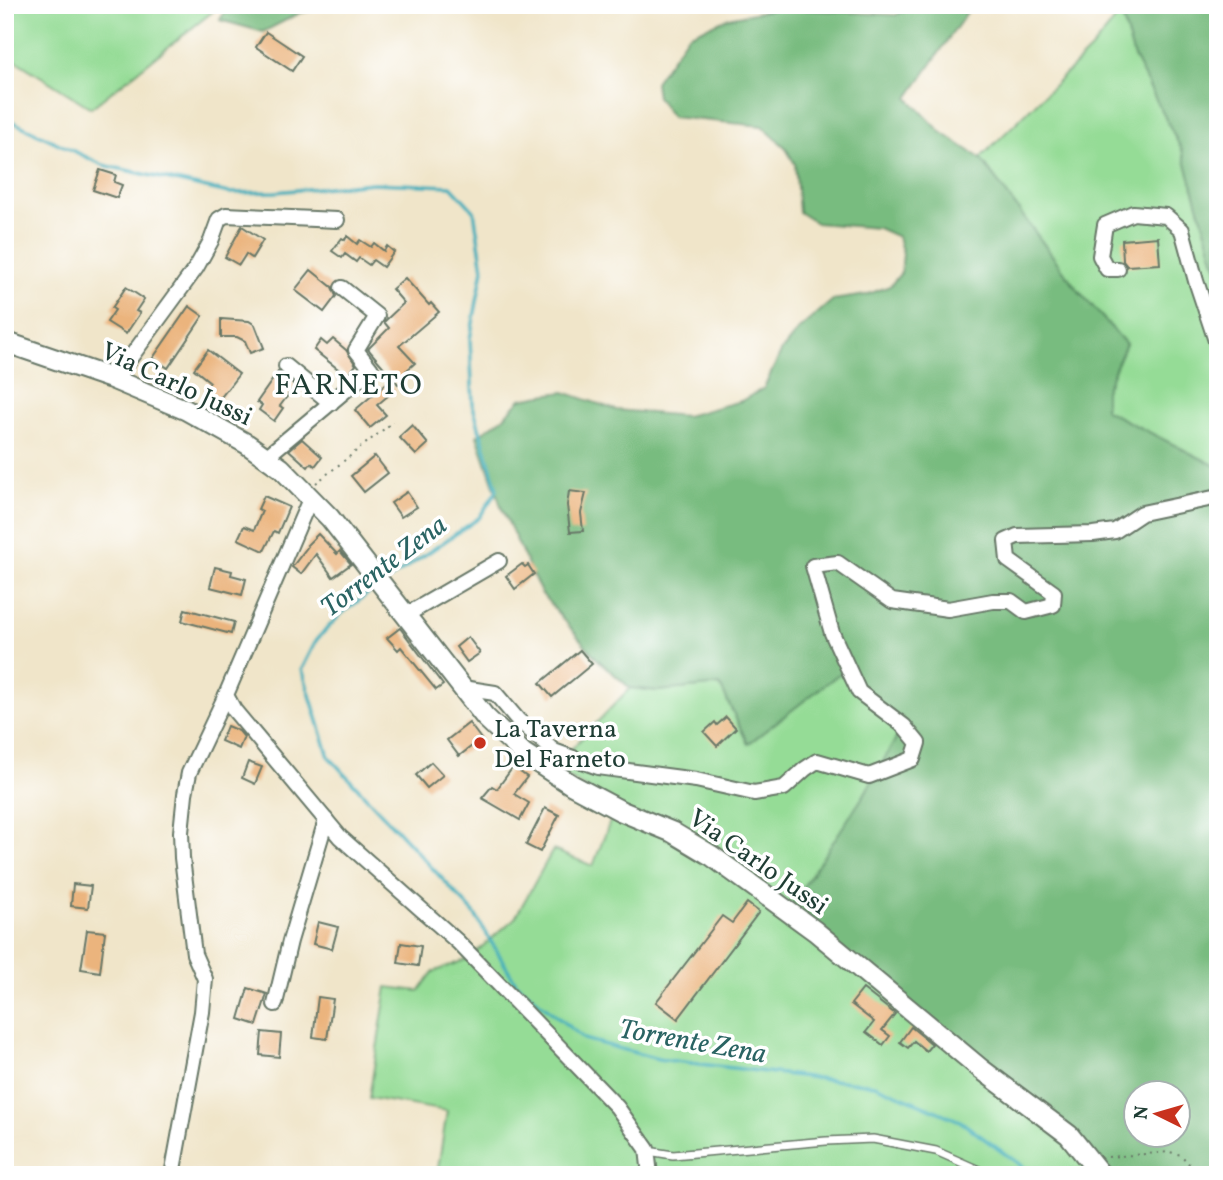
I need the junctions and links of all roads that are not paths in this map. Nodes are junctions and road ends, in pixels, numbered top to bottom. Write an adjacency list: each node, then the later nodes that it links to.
1 (337, 220): 7 (street)
2 (1118, 269): 5 (street)
3 (342, 288): 8 (street)
4 (5, 342): 7 (street, Via Carlo Jussi)
5 (1218, 347)
6 (286, 366): 8 (street)
7 (114, 380): 9 (street, Via Carlo Jussi)
8 (331, 403): 9 (street)
9 (265, 457): 10 (street, Via Carlo Jussi)
10 (311, 492): 13 (street, Via Carlo Jussi); 15 (street)
11 (1218, 497): 14 (street)
12 (499, 561): 13 (street)
13 (406, 607): 14 (street, Via Carlo Jussi)
14 (463, 688): 22 (street, Via Carlo Jussi)
15 (226, 695): 16 (street); 19 (street)
16 (326, 820): 17 (street); 18 (street)
17 (275, 1004)
18 (648, 1151): 20 (street); 21 (lane)
19 (172, 1175)
20 (650, 1175)
21 (990, 1175)
22 (1101, 1175)

